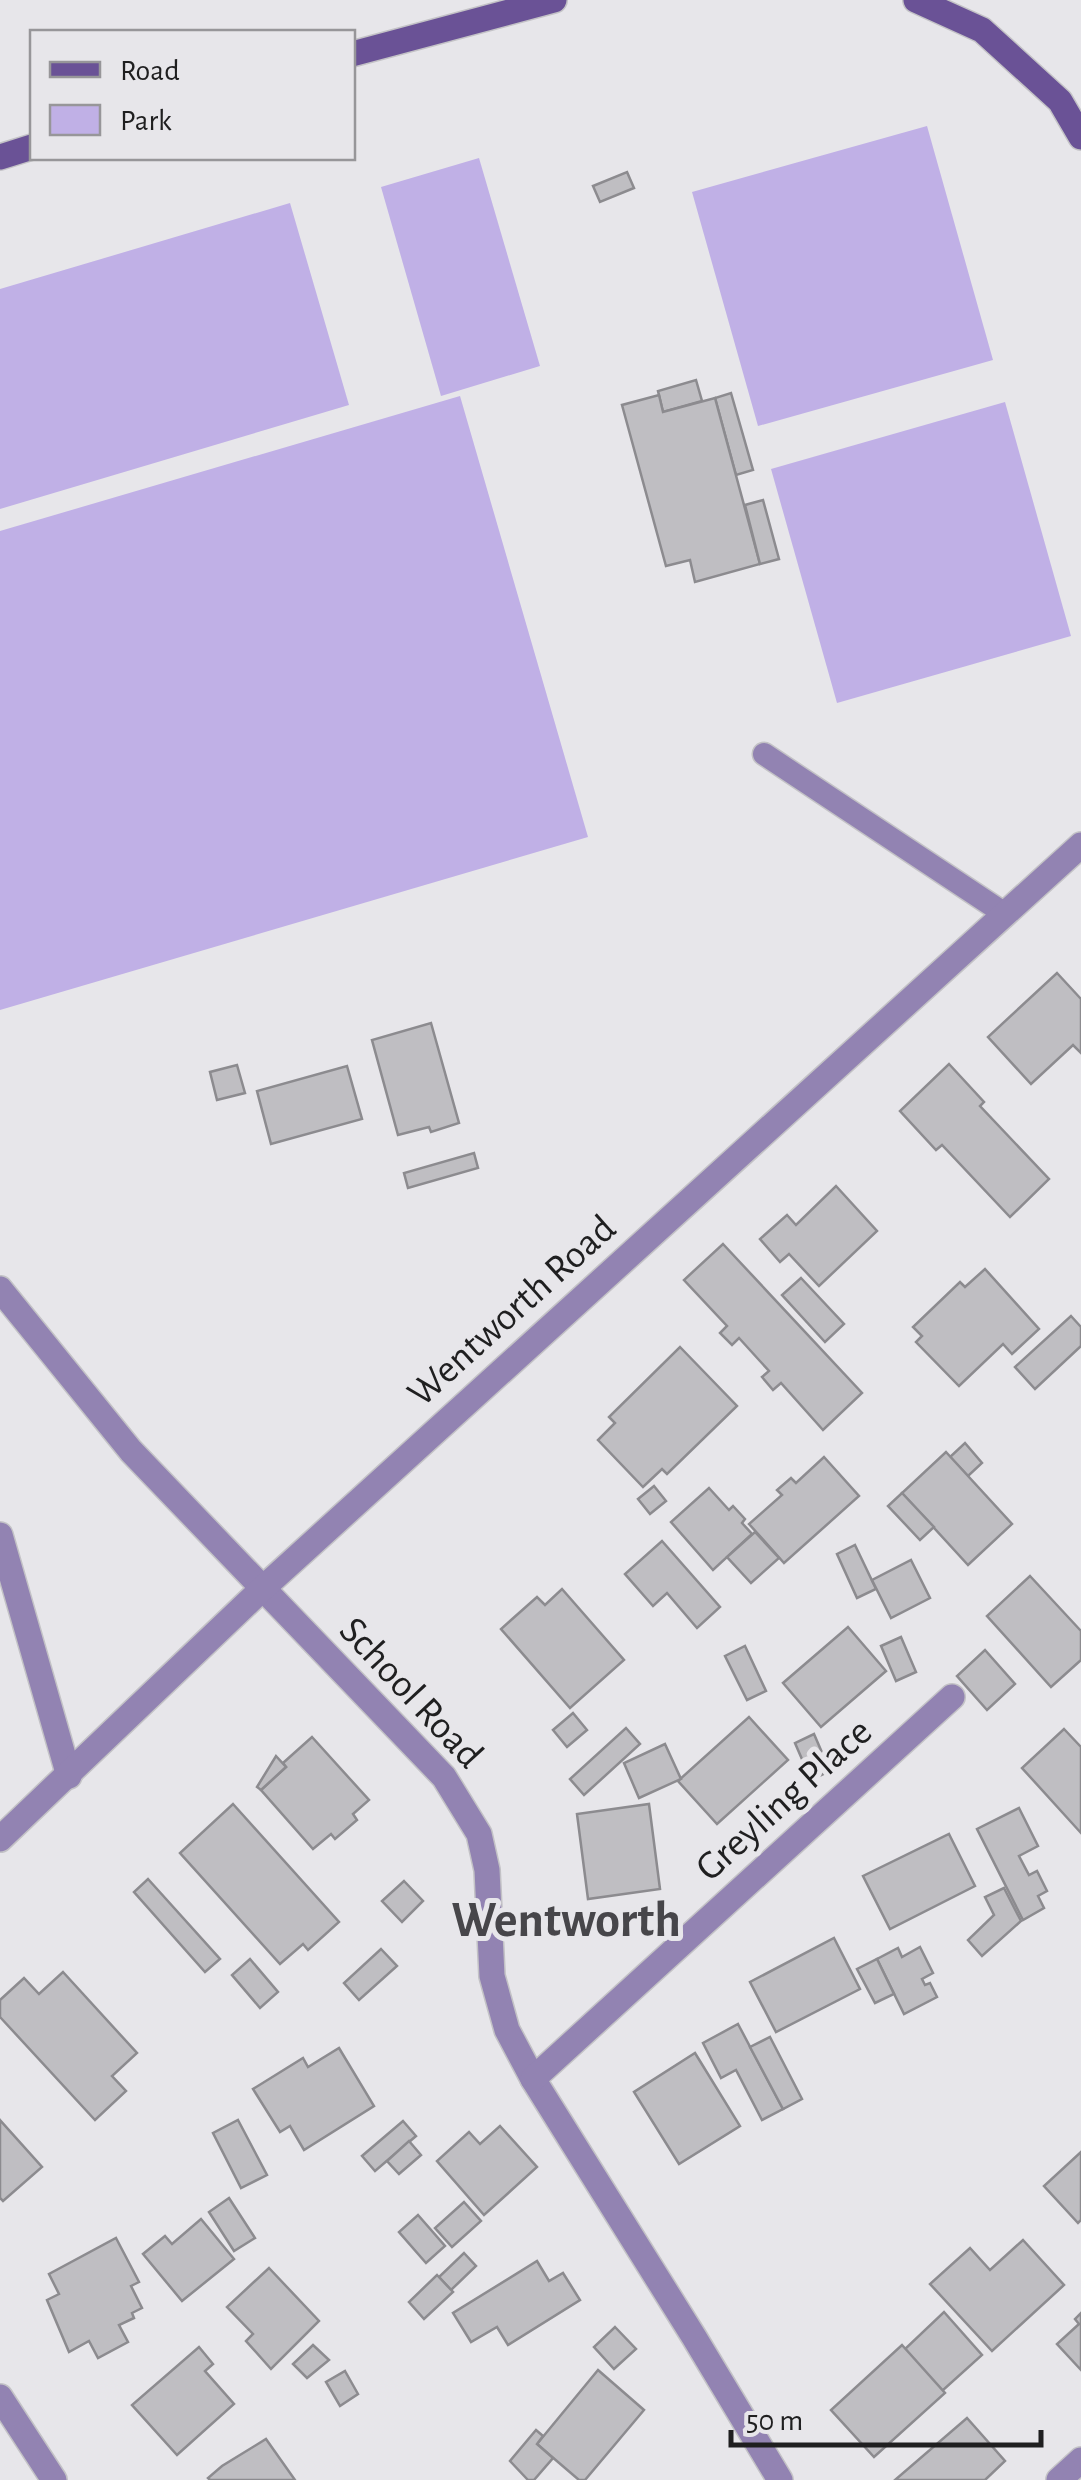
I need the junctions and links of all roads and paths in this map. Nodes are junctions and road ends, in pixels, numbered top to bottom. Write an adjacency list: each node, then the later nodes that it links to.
1 (554, 0): 3 (street)
2 (926, 2): 4 (street)
3 (355, 53)
4 (1081, 137)
5 (30, 148): 6 (street)
6 (0, 157)
7 (764, 754): 9 (lane)
8 (1081, 846): 9 (street, Wentworth Road)
9 (1005, 914): 12 (street, Wentworth Road)
10 (0, 1289): 12 (street, School Road)
11 (0, 1534): 14 (street)
12 (262, 1589): 14 (street, Wentworth Road); 16 (street, School Road)
13 (952, 1697): 16 (street, Greyling Place)
14 (69, 1776): 15 (street, Wentworth Road)
15 (0, 1839)
16 (533, 2080): 20 (street, School Road)
17 (0, 2398): 19 (street)
18 (1081, 2460): 21 (street)
19 (54, 2480)
20 (780, 2480)
21 (1059, 2480)

